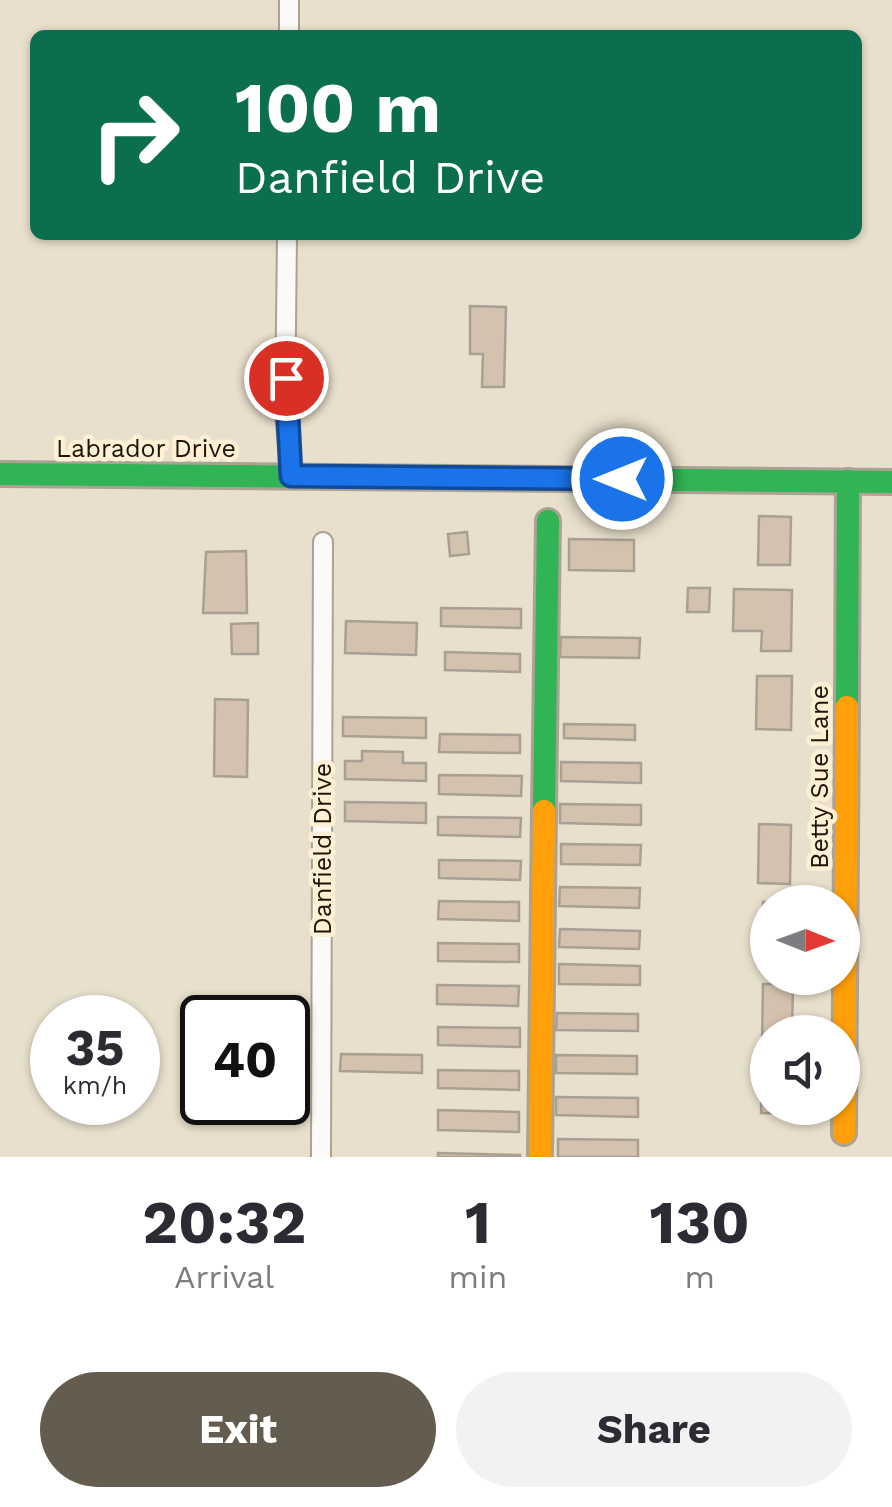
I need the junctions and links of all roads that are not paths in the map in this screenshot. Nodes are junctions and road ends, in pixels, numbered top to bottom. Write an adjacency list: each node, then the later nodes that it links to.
1 (289, 0): 2 (street)
2 (289, 30)
3 (287, 240): 5 (street)
4 (0, 474): 5 (street, Labrador Drive)
5 (291, 476): 6 (street, Labrador Drive)
6 (848, 481): 7 (street, Labrador Drive); 10 (street, Betty Sue Lane)
7 (892, 482)
8 (548, 521): 12 (street)
9 (323, 542): 11 (street, Danfield Drive)
10 (844, 1133)
11 (321, 1157)
12 (540, 1157)

